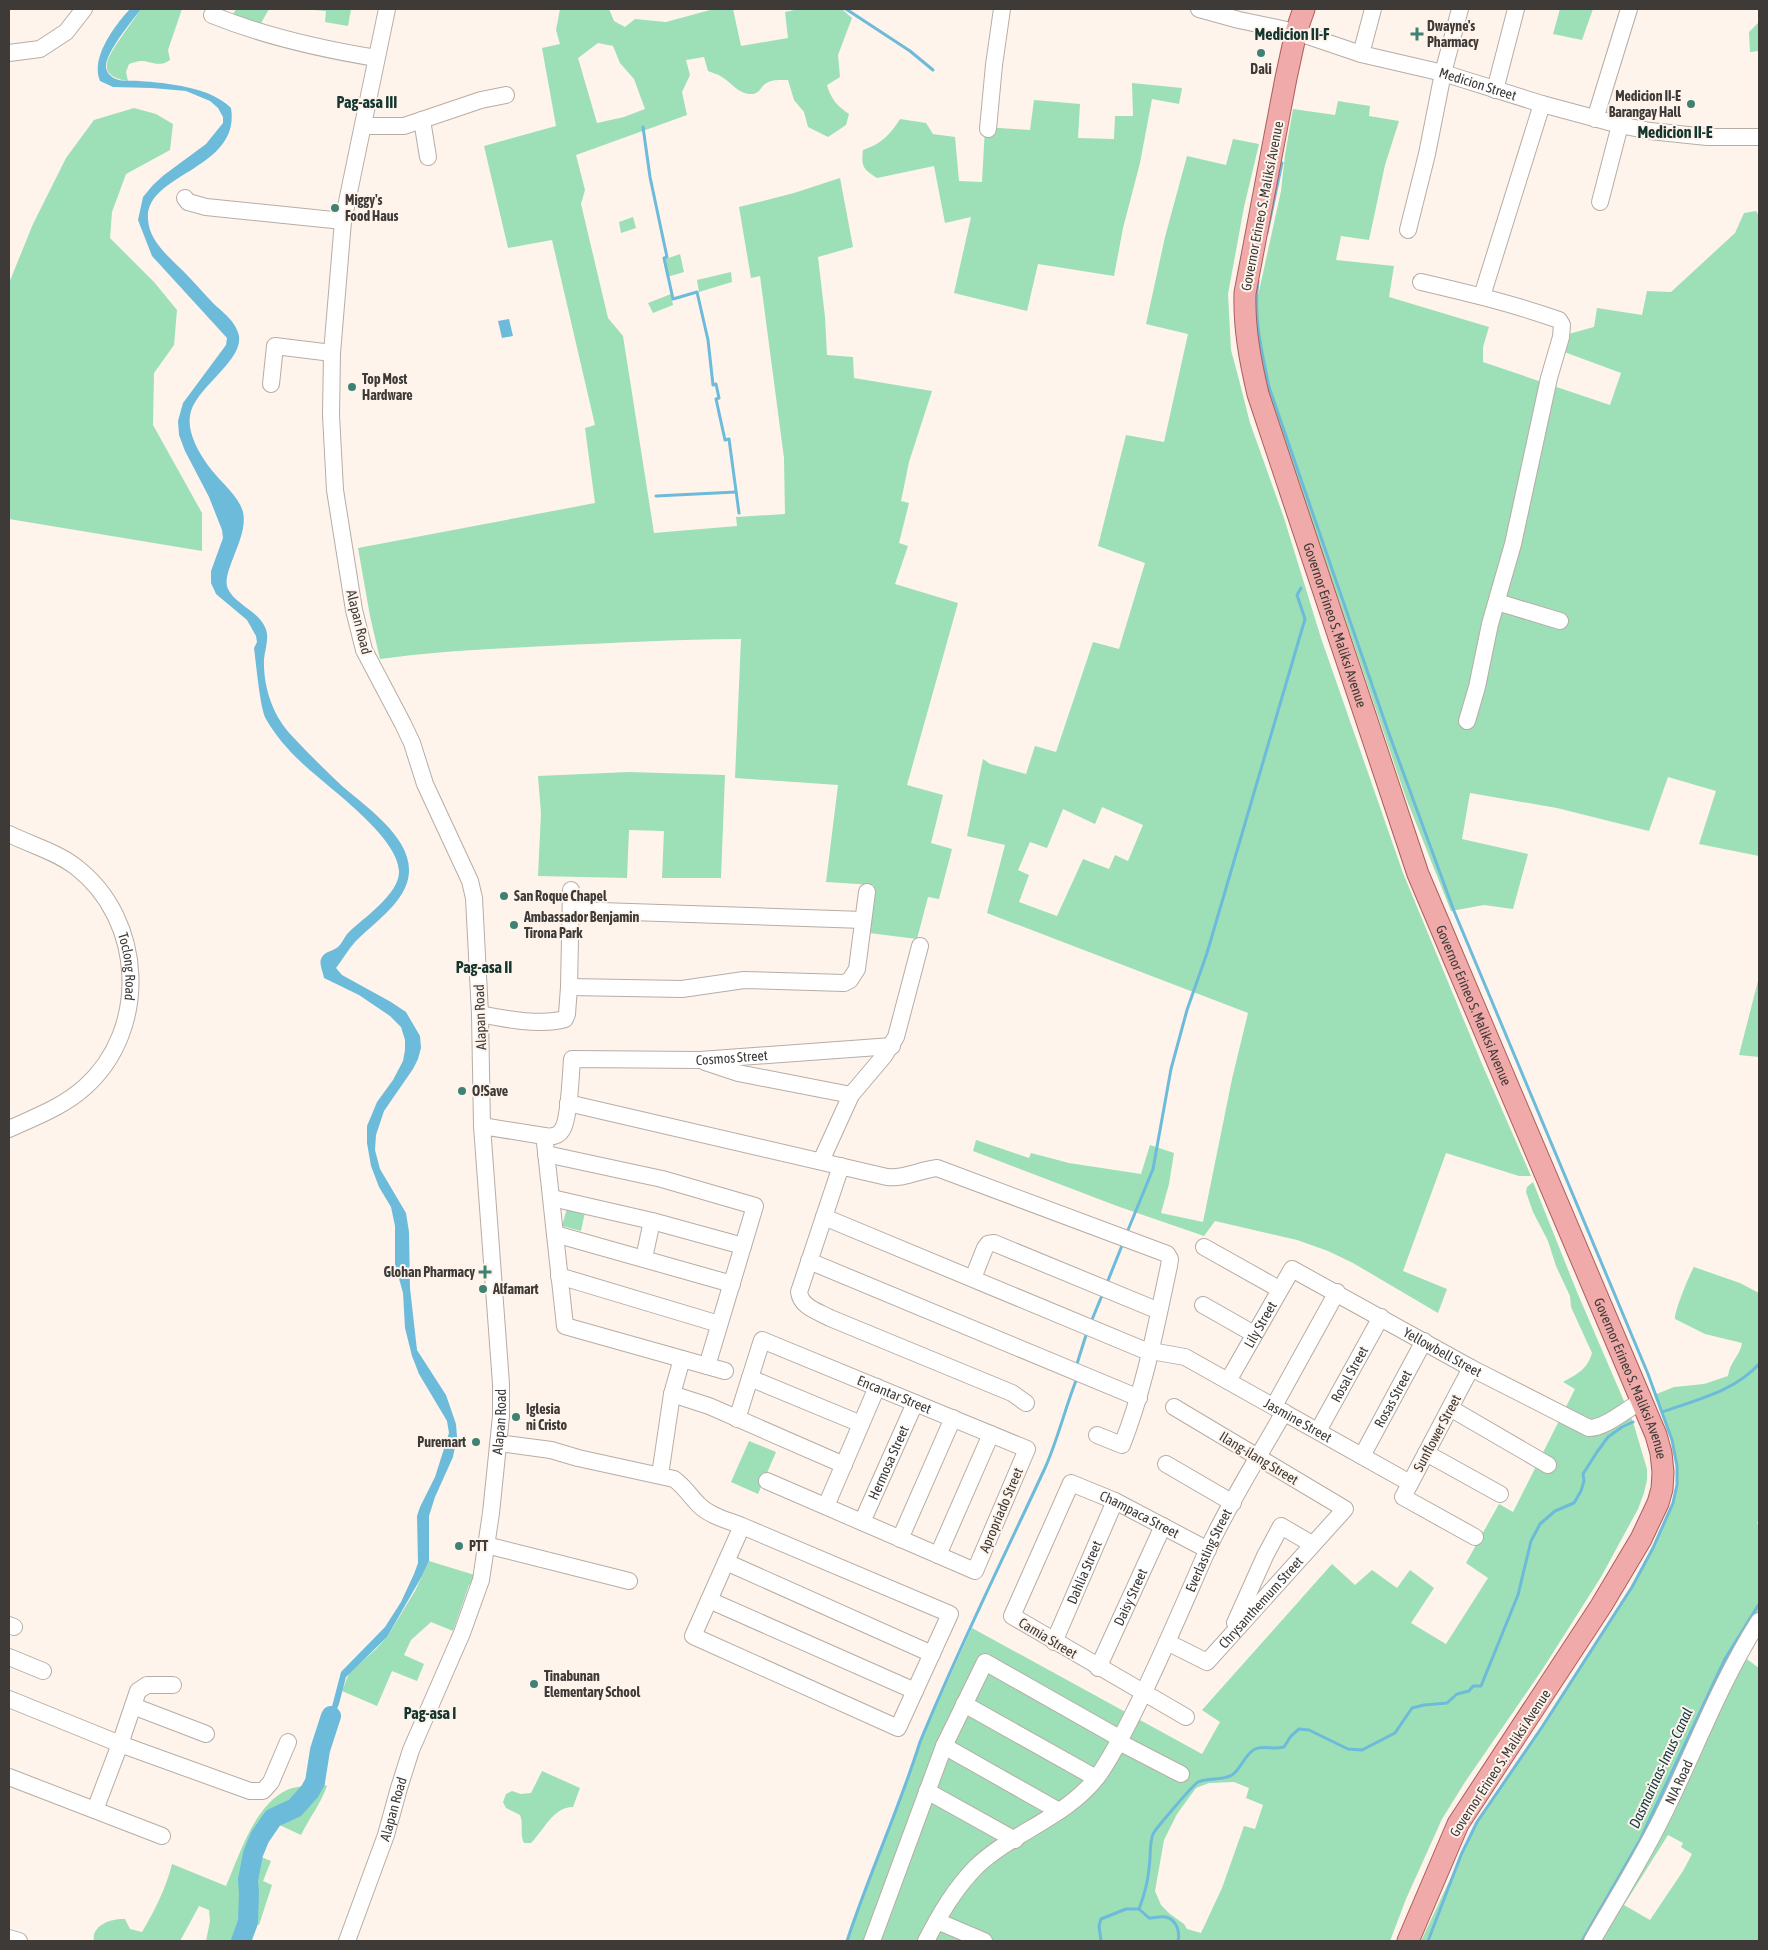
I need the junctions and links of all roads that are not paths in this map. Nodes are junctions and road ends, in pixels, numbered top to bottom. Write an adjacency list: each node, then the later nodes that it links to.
1 (84, 9): 13 (street)
2 (387, 9): 15 (street, Alapan Road)
3 (1002, 9): 24 (street)
4 (1199, 9): 10 (street, Medicion Street)
5 (1304, 9): 12 (main road, Governor Erineo S. Maliksi Avenue)
6 (1373, 9): 14 (street)
7 (1460, 9): 16 (street)
8 (1516, 9): 17 (street)
9 (1629, 9): 20 (street)
10 (1240, 14): 12 (street, Medicion Street)
11 (212, 15): 15 (street)
12 (1296, 32): 14 (street, Medicion Street); 86 (main road, Governor Erineo S. Maliksi Avenue)
13 (9, 53)
14 (1361, 54): 16 (street, Medicion Street)
15 (376, 58): 23 (street, Alapan Road)
16 (1443, 73): 17 (street, Medicion Street); 30 (street)
17 (1494, 90): 19 (street, Medicion Street)
18 (506, 95): 21 (street)
19 (1542, 104): 20 (street, Medicion Street); 32 (street)
20 (1595, 119): 22 (street, Medicion Street)
21 (422, 120): 23 (street); 26 (street)
22 (1620, 125): 25 (street, Medicion Street); 28 (street)
23 (364, 126): 29 (street, Alapan Road)
24 (988, 128)
25 (1759, 137)
26 (428, 157)
27 (185, 198): 29 (street)
28 (1600, 202)
29 (343, 221): 33 (street, Alapan Road)
30 (1408, 230)
31 (1421, 282): 32 (street)
32 (1482, 296): 35 (street)
33 (332, 353): 34 (street); 45 (street, Alapan Road)
34 (271, 384)
35 (1497, 602): 36 (street); 37 (street)
36 (1560, 621)
37 (1467, 721)
38 (9, 834): 51 (street, Toclong Road)
39 (571, 890): 41 (street)
40 (867, 892): 42 (street)
41 (570, 910): 42 (street); 44 (street)
42 (863, 920): 44 (street)
43 (920, 946): 46 (street)
44 (569, 987): 45 (street)
45 (480, 1014): 50 (street, Alapan Road)
46 (892, 1046): 47 (street, Cosmos Street); 48 (street)
47 (700, 1060): 48 (street); 49 (street, Cosmos Street)
48 (851, 1095): 54 (street)
49 (568, 1103): 52 (street); 54 (street)
50 (482, 1126): 52 (street); 98 (street, Alapan Road)
51 (9, 1129)
52 (544, 1136): 53 (street)
53 (546, 1154): 56 (street); 60 (street)
54 (821, 1161): 55 (street)
55 (841, 1166): 57 (street); 71 (street)
56 (552, 1198): 58 (street); 59 (street)
57 (824, 1217): 63 (street); 66 (street)
58 (652, 1221): 60 (street); 62 (street)
59 (555, 1234): 62 (street); 65 (street)
60 (743, 1246): 67 (street)
61 (1204, 1247): 68 (street)
62 (644, 1258): 67 (street)
63 (809, 1261): 85 (street); 88 (street)
64 (1292, 1269): 68 (street, Lily Street); 69 (street, Yellowbell Street)
65 (559, 1276): 73 (street); 77 (street)
66 (973, 1278): 71 (street); 76 (street)
67 (732, 1284): 73 (street)
68 (1279, 1289): 74 (street, Lily Street)
69 (1337, 1292): 72 (street, Yellowbell Street); 91 (street, Everlasting Street)
70 (1203, 1304): 74 (street)
71 (1159, 1311): 76 (street)
72 (1381, 1317): 75 (street, Yellowbell Street); 95 (street, Rosal Street)
73 (719, 1324): 78 (street)
74 (1254, 1334): 82 (street, Lily Street)
75 (1424, 1342): 79 (street, Yellowbell Street); 101 (street, Rosas Street)
76 (1151, 1352): 82 (street, Jasmine Street); 85 (street)
77 (682, 1359): 78 (street); 84 (street)
78 (707, 1366): 80 (street)
79 (1471, 1368): 86 (street, Yellowbell Street); 90 (street, Sunflower Street)
80 (726, 1371)
81 (750, 1378): 83 (street, Encantar Street); 93 (street); 94 (street)
82 (1228, 1381): 91 (street, Jasmine Street)
83 (877, 1387): 87 (street, Encantar Street); 94 (street)
84 (672, 1394): 93 (street); 106 (street)
85 (1139, 1398): 97 (street)
86 (1642, 1402): 162 (main road, Governor Erineo S. Maliksi Avenue)
87 (915, 1403): 92 (street, Encantar Street); 115 (street, Hermosa Street)
88 (1026, 1403)
89 (1174, 1407): 102 (street, Ilang-ilang Street)
90 (1450, 1408): 100 (street, Sunflower Street); 105 (street)
91 (1279, 1409): 95 (street, Jasmine Street); 102 (street, Everlasting Street)
92 (953, 1418): 96 (street, Encantar Street); 119 (street)
93 (738, 1419): 104 (street)
94 (861, 1424): 104 (street)
95 (1318, 1431): 101 (street, Jasmine Street)
96 (991, 1434): 99 (street, Encantar Street); 123 (street)
97 (1097, 1435)
98 (499, 1443): 106 (street); 121 (street, Alapan Road)
99 (1027, 1449): 123 (street, Apropriado Street)
100 (1426, 1453): 109 (street, Sunflower Street); 110 (street)
101 (1362, 1456): 109 (street, Jasmine Street)
102 (1258, 1458): 112 (street, Everlasting Street); 114 (street, Ilang-ilang Street)
103 (1166, 1464): 112 (street)
104 (844, 1465): 113 (street)
105 (1548, 1465)
106 (660, 1475): 116 (street)
107 (767, 1481): 113 (street)
108 (1071, 1483): 111 (street, Champaca Street); 129 (street, Camia Street)
109 (1410, 1483): 118 (street, Sunflower Street)
110 (1500, 1494)
111 (1115, 1501): 117 (street, Champaca Street); 129 (street, Dahlia Street)
112 (1233, 1503): 122 (street, Everlasting Street)
113 (826, 1506): 115 (street)
114 (1345, 1509): 120 (street, Chrysanthemum Street)
115 (862, 1522): 119 (street)
116 (742, 1526): 124 (street); 131 (street)
117 (1163, 1526): 122 (street, Champaca Street); 133 (street, Daisy Street)
118 (1475, 1536)
119 (900, 1539): 123 (street)
120 (1312, 1544): 128 (street, Chrysanthemum Street); 128 (street)
121 (486, 1545): 125 (street); 158 (street, Alapan Road)
122 (1208, 1550): 130 (street, Everlasting Street)
123 (938, 1555)
124 (726, 1562): 126 (street); 131 (street)
125 (629, 1581)
126 (709, 1600): 136 (street); 136 (street)
127 (1759, 1621): 163 (street, NIA Road)
128 (1229, 1636): 130 (street, Chrysanthemum Street)
129 (1054, 1642): 133 (street, Camia Street)
130 (1167, 1642): 137 (street, Everlasting Street)
131 (932, 1654): 136 (street)
132 (9, 1657): 134 (street)
133 (1098, 1668): 137 (street, Camia Street)
134 (43, 1671)
135 (174, 1685): 140 (street)
136 (915, 1691)
137 (1143, 1693): 141 (street, Camia Street); 143 (street, Everlasting Street)
138 (9, 1698): 145 (street)
139 (964, 1704): 143 (street); 146 (street); 149 (street)
140 (133, 1706): 142 (street); 145 (street)
141 (1186, 1718)
142 (206, 1734)
143 (1120, 1740): 147 (street); 149 (street, Everlasting Street)
144 (288, 1742): 145 (street)
145 (120, 1744): 151 (street)
146 (944, 1746): 150 (street); 152 (street)
147 (1182, 1774)
148 (9, 1777): 151 (street)
149 (1096, 1778): 152 (street, Everlasting Street)
150 (927, 1791): 154 (street); 159 (street)
151 (94, 1810): 153 (street)
152 (1059, 1811): 154 (street, Everlasting Street)
153 (162, 1836)
154 (1015, 1840): 155 (street, Everlasting Street)
155 (937, 1921): 160 (street, Everlasting Street); 161 (street)
156 (9, 1938): 157 (street)
157 (19, 1941)
158 (347, 1941)
159 (872, 1941)
160 (926, 1941)
161 (981, 1941)
162 (1408, 1941)
163 (1592, 1941)

